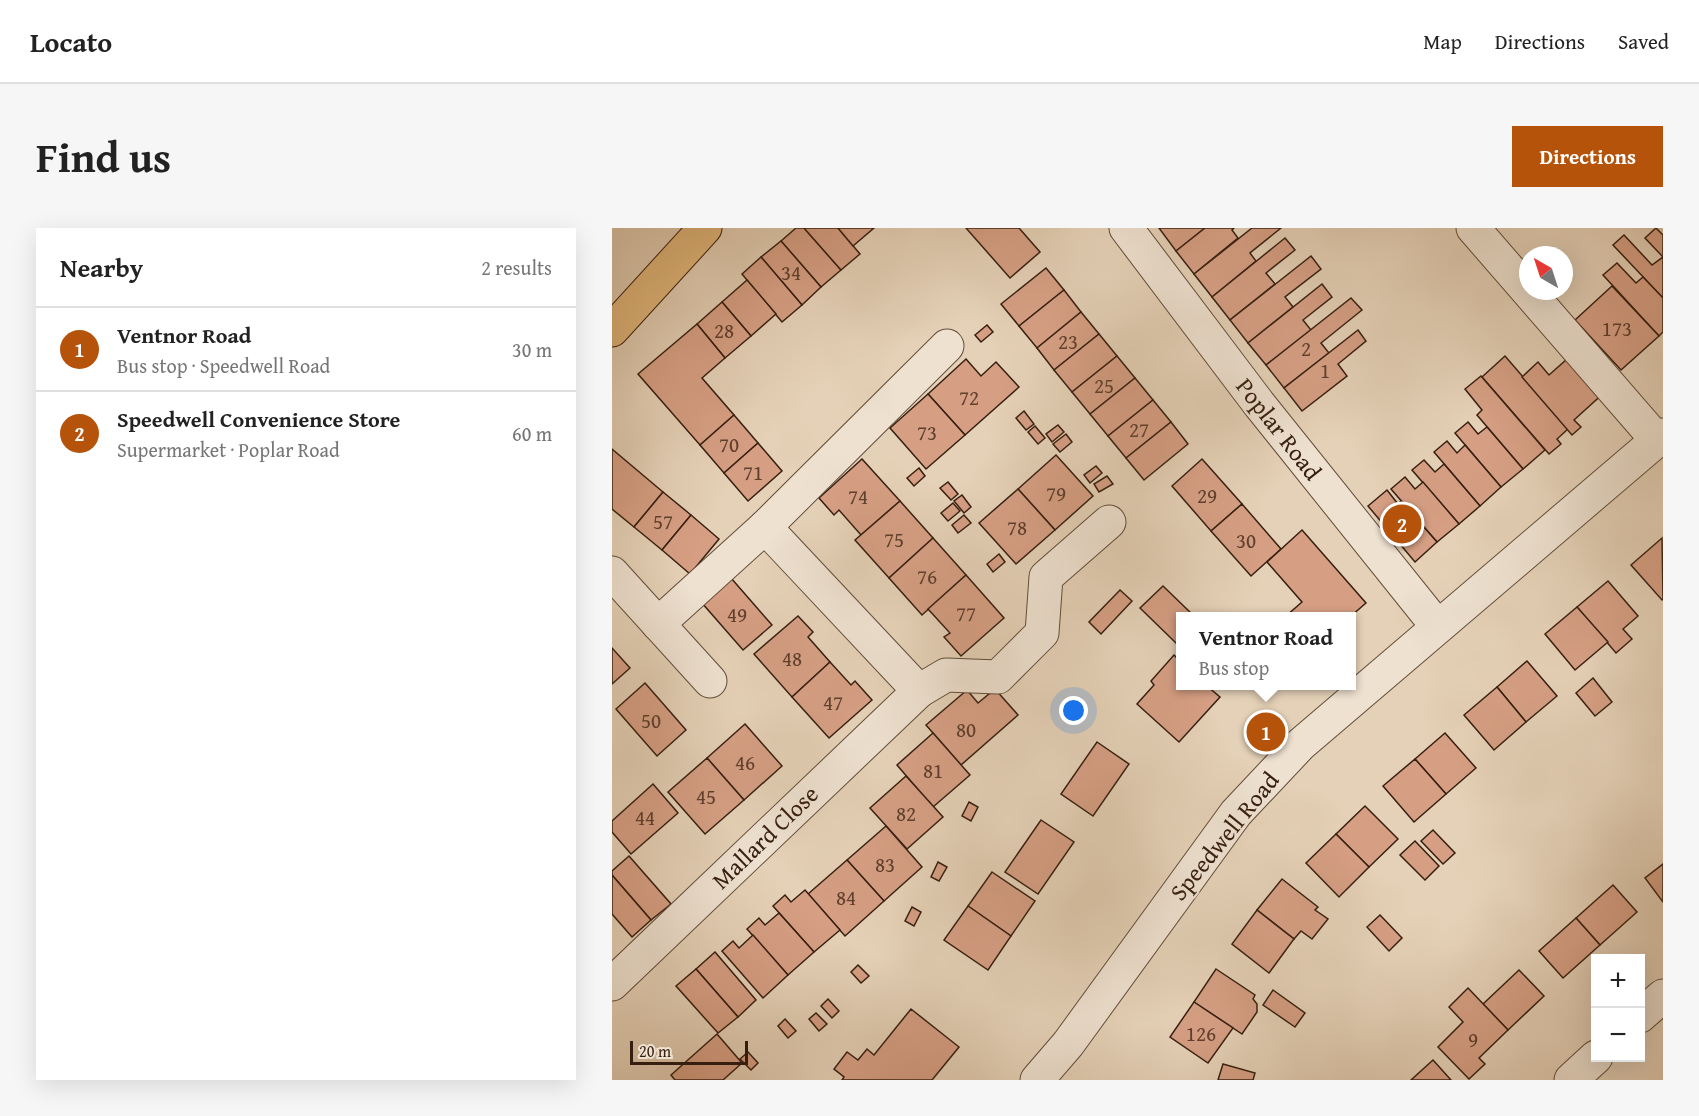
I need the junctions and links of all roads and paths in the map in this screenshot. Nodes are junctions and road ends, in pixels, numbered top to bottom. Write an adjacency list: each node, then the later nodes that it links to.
1 (705, 228): 4 (main road)
2 (1126, 228): 11 (street, Poplar Road)
3 (1473, 228): 6 (street)
4 (612, 330)
5 (947, 346): 8 (street)
6 (1660, 437): 11 (street, Speedwell Road)
7 (1109, 522): 13 (street, Mallard Close)
8 (765, 527): 10 (street); 13 (street)
9 (612, 573): 10 (street)
10 (658, 624): 12 (street)
11 (1437, 626): 18 (street, Speedwell Road)
12 (710, 681)
13 (919, 691): 14 (street, Mallard Close)
14 (612, 984)
15 (1663, 996): 16 (street)
16 (1645, 1012)
17 (1591, 1062): 19 (street)
18 (1037, 1080)
19 (1571, 1080)

